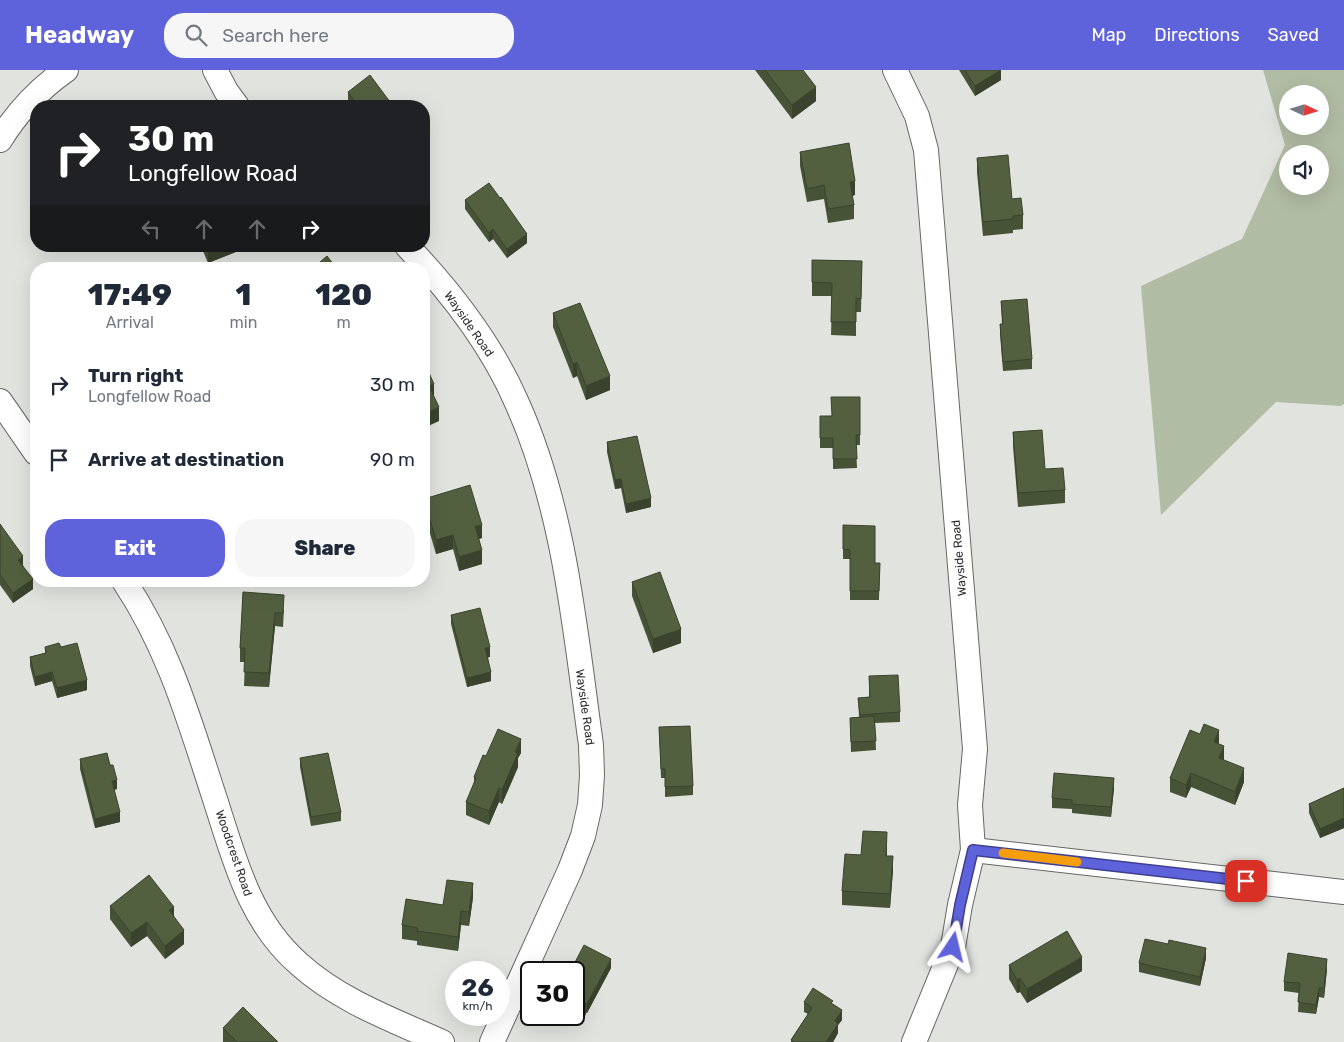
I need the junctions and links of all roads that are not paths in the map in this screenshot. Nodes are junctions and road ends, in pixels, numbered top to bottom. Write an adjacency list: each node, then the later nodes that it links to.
1 (66, 70): 4 (street)
2 (215, 70): 5 (street)
3 (895, 70): 14 (street, Wayside Road)
4 (31, 100)
5 (233, 100)
6 (30, 101): 7 (street)
7 (0, 140)
8 (412, 252): 9 (street, Wayside Road)
9 (421, 262)
10 (430, 272): 17 (street, Wayside Road)
11 (0, 401): 12 (street)
12 (30, 444)
13 (128, 587): 16 (street, Woodcrest Road)
14 (973, 850): 15 (street); 18 (street, Wayside Road)
15 (1344, 892)
16 (442, 1042)
17 (492, 1042)
18 (914, 1042)

